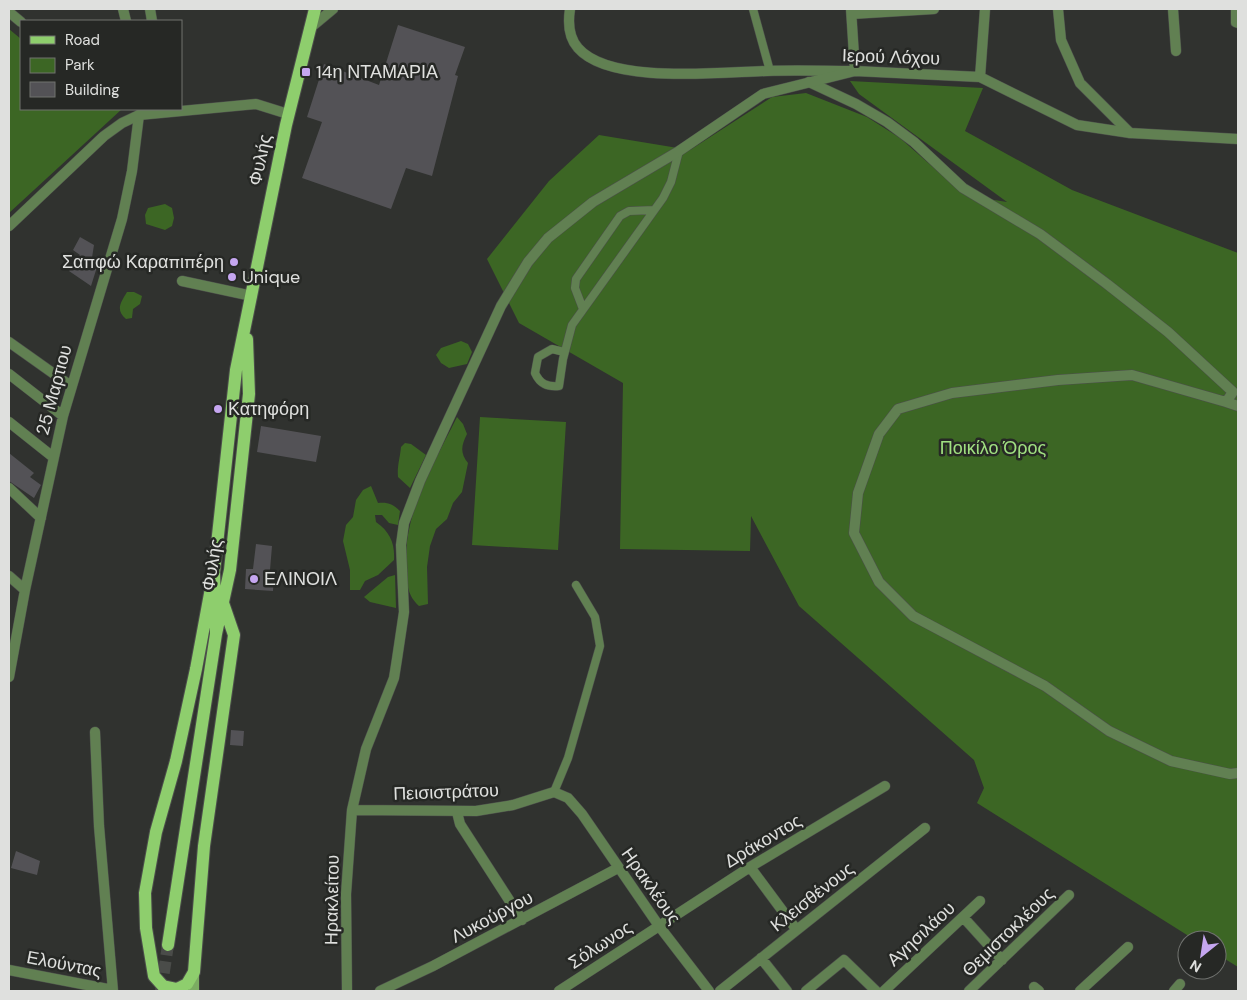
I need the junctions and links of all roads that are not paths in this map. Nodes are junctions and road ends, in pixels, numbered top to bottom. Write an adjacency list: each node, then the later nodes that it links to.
1 (315, 9): 14 (main road, Φυλής)
2 (333, 9): 14 (street)
3 (570, 9): 16 (street, Ιερού Λόχου)
4 (753, 9): 16 (lane)
5 (934, 9): 10 (street)
6 (985, 9): 18 (street)
7 (1058, 9): 25 (street)
8 (1173, 9): 15 (street)
9 (1235, 9): 13 (lane)
10 (851, 11): 17 (street)
11 (9, 12): 12 (street)
12 (20, 21)
13 (1238, 24)
14 (309, 29): 24 (main road, Φυλής)
15 (1176, 51)
16 (770, 71): 17 (street, Ιερού Λόχου)
17 (855, 71): 18 (street, Ιερού Λόχου); 19 (street, Ηρακλείτου)
18 (980, 77): 25 (street, Ιερού Λόχου)
19 (809, 82): 27 (street, Ηρακλείτου); 38 (street)
20 (179, 110): 22 (street)
21 (182, 110): 24 (street)
22 (166, 111): 23 (street)
23 (139, 112): 29 (street); 37 (street, 25 Μαρτιου)
24 (288, 114): 31 (main road, Φυλής)
25 (1130, 133): 26 (street, Ιερού Λόχου)
26 (1238, 139)
27 (679, 151): 28 (lane); 56 (street, Ηρακλείτου)
28 (654, 210): 32 (lane); 32 (lane)
29 (9, 226)
30 (182, 282): 31 (street)
31 (252, 296): 33 (main road, Φυλής)
32 (584, 309): 35 (lane)
33 (246, 320): 45 (main road, Φυλής); 49 (main road, Φυλής)
34 (9, 342): 37 (street)
35 (564, 352): 35 (lane)
36 (9, 374): 40 (street)
37 (71, 386): 40 (street, 25 Μαρτιου)
38 (1226, 402): 39 (street); 53 (street)
39 (1238, 406)
40 (63, 416): 42 (street, 25 Μαρτιου)
41 (9, 422): 42 (street)
42 (53, 457): 44 (street, 25 Μαρτιου)
43 (9, 488): 44 (street)
44 (41, 518): 48 (street, 25 Μαρτιου)
45 (214, 572): 50 (main road, Φυλής); 73 (main road)
46 (9, 576): 48 (street)
47 (576, 585): 55 (lane)
48 (25, 590): 51 (street, 25 Μαρτιου)
49 (223, 604): 50 (main road, Φυλής); 72 (main road)
50 (216, 634): 67 (main road, Φυλής)
51 (9, 677)
52 (95, 732): 74 (street)
53 (1238, 773)
54 (885, 786): 59 (street, Δράκοντος)
55 (554, 792): 57 (street, Πεισιστράτου); 60 (street, Ηρακλέους)
56 (352, 810): 57 (street, Πεισιστράτου); 77 (street, Ηρακλείτου)
57 (457, 812): 64 (street)
58 (925, 828): 66 (street, Κλεισθένους)
59 (750, 867): 65 (street, Δράκοντος); 66 (street)
60 (618, 868): 64 (street, Λυκούργου); 65 (street, Ηρακλέους)
61 (1069, 896): 70 (street, Θεμιστοκλέους)
62 (980, 901): 63 (street, Αγησιλάου)
63 (963, 917): 70 (street); 85 (street, Αγησιλάου)
64 (522, 920): 78 (street, Λυκούργου)
65 (659, 926): 79 (street, Σόλωνος); 80 (street, Ηρακλέους)
66 (796, 929): 69 (street, Κλεισθένους)
67 (168, 945)
68 (1128, 947): 87 (street)
69 (761, 958): 81 (street, Κλεισθένους); 82 (street)
70 (1002, 960): 86 (street, Θεμιστοκλέους)
71 (9, 970): 74 (street, Ελούντας)
72 (194, 972): 73 (main road); 76 (main road)
73 (154, 976): 75 (main road)
74 (113, 991)
75 (158, 991)
76 (194, 991)
77 (347, 991)
78 (380, 991)
79 (559, 991)
80 (709, 991)
81 (720, 991)
82 (787, 991)
83 (806, 991): 84 (street)
84 (876, 991)
85 (884, 991)
86 (969, 991)
87 (1080, 991)

